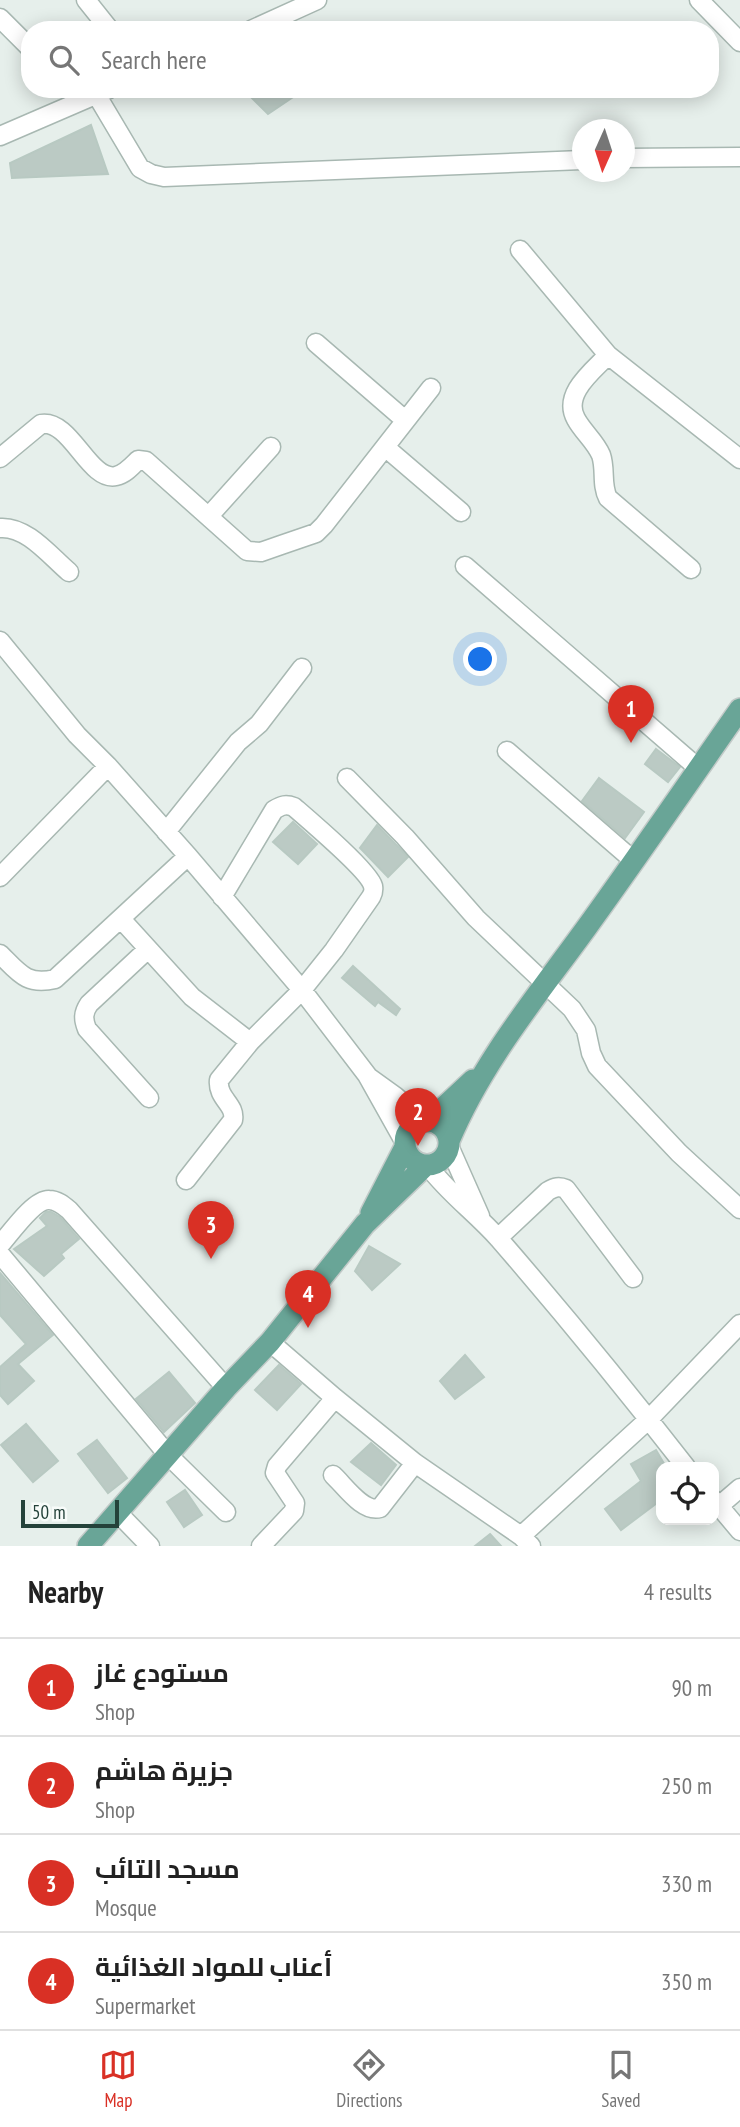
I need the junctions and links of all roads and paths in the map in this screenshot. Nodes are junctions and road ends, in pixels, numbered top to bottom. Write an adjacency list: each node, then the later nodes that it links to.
1 (86, 0): 5 (street)
2 (317, 0): 6 (street)
3 (699, 0): 8 (street)
4 (0, 18): 7 (street)
5 (103, 21)
6 (271, 21)
7 (21, 39)
8 (740, 42)
9 (79, 98): 11 (street)
10 (92, 98): 14 (street)
11 (0, 136)
12 (740, 157): 13 (street)
13 (635, 158)
14 (572, 160)
15 (520, 250): 17 (street)
16 (316, 344): 19 (street)
17 (608, 355): 23 (street); 28 (street)
18 (431, 388): 19 (street)
19 (405, 421): 21 (street)
20 (271, 447): 25 (street)
21 (385, 447): 24 (street); 25 (street)
22 (0, 458): 25 (street)
23 (740, 460)
24 (461, 512)
25 (209, 516)
26 (0, 528): 29 (street)
27 (465, 566): 35 (street)
28 (691, 569)
29 (69, 572)
30 (0, 641): 34 (street)
31 (302, 668): 37 (street)
32 (740, 709): 35 (main road)
33 (507, 751): 39 (street)
34 (108, 766): 37 (street); 40 (street)
35 (698, 768): 39 (main road)
36 (347, 778): 45 (street)
37 (166, 832): 38 (street)
38 (188, 856): 41 (street); 42 (street)
39 (634, 861): 45 (main road)
40 (0, 877)
41 (222, 897): 46 (street); 46 (street)
42 (121, 919): 43 (street); 44 (street)
43 (148, 949): 47 (street); 50 (street)
44 (0, 954)
45 (545, 984): 48 (main road); 56 (street)
46 (302, 990): 47 (street); 49 (street)
47 (250, 1042): 55 (street)
48 (485, 1070): 51 (main road); 53 (main road)
49 (368, 1076): 51 (street); 52 (street)
50 (149, 1098)
51 (427, 1121): 52 (main road); 53 (main road)
52 (405, 1144): 54 (main road); 58 (main road)
53 (449, 1144): 54 (main road); 57 (street)
54 (427, 1166): 57 (street); 58 (main road)
55 (186, 1180)
56 (740, 1209)
57 (483, 1222): 59 (street)
58 (365, 1224): 64 (main road)
59 (498, 1238): 62 (street); 67 (street)
60 (0, 1245): 65 (street)
61 (0, 1254): 68 (street)
62 (634, 1278)
63 (740, 1324): 67 (street)
64 (270, 1342): 65 (main road); 66 (street)
65 (226, 1388): 68 (main road)
66 (335, 1398): 70 (street); 81 (street)
67 (649, 1419): 69 (street); 78 (street)
68 (169, 1455): 75 (street); 76 (main road)
69 (682, 1462)
70 (415, 1463): 71 (street); 78 (street)
71 (333, 1475)
72 (740, 1488): 73 (street)
73 (719, 1501)
74 (719, 1506): 77 (street)
75 (226, 1512)
76 (118, 1513): 79 (main road); 80 (street)
77 (740, 1531)
78 (526, 1541)
79 (89, 1546)
80 (150, 1546)
81 (261, 1546)

